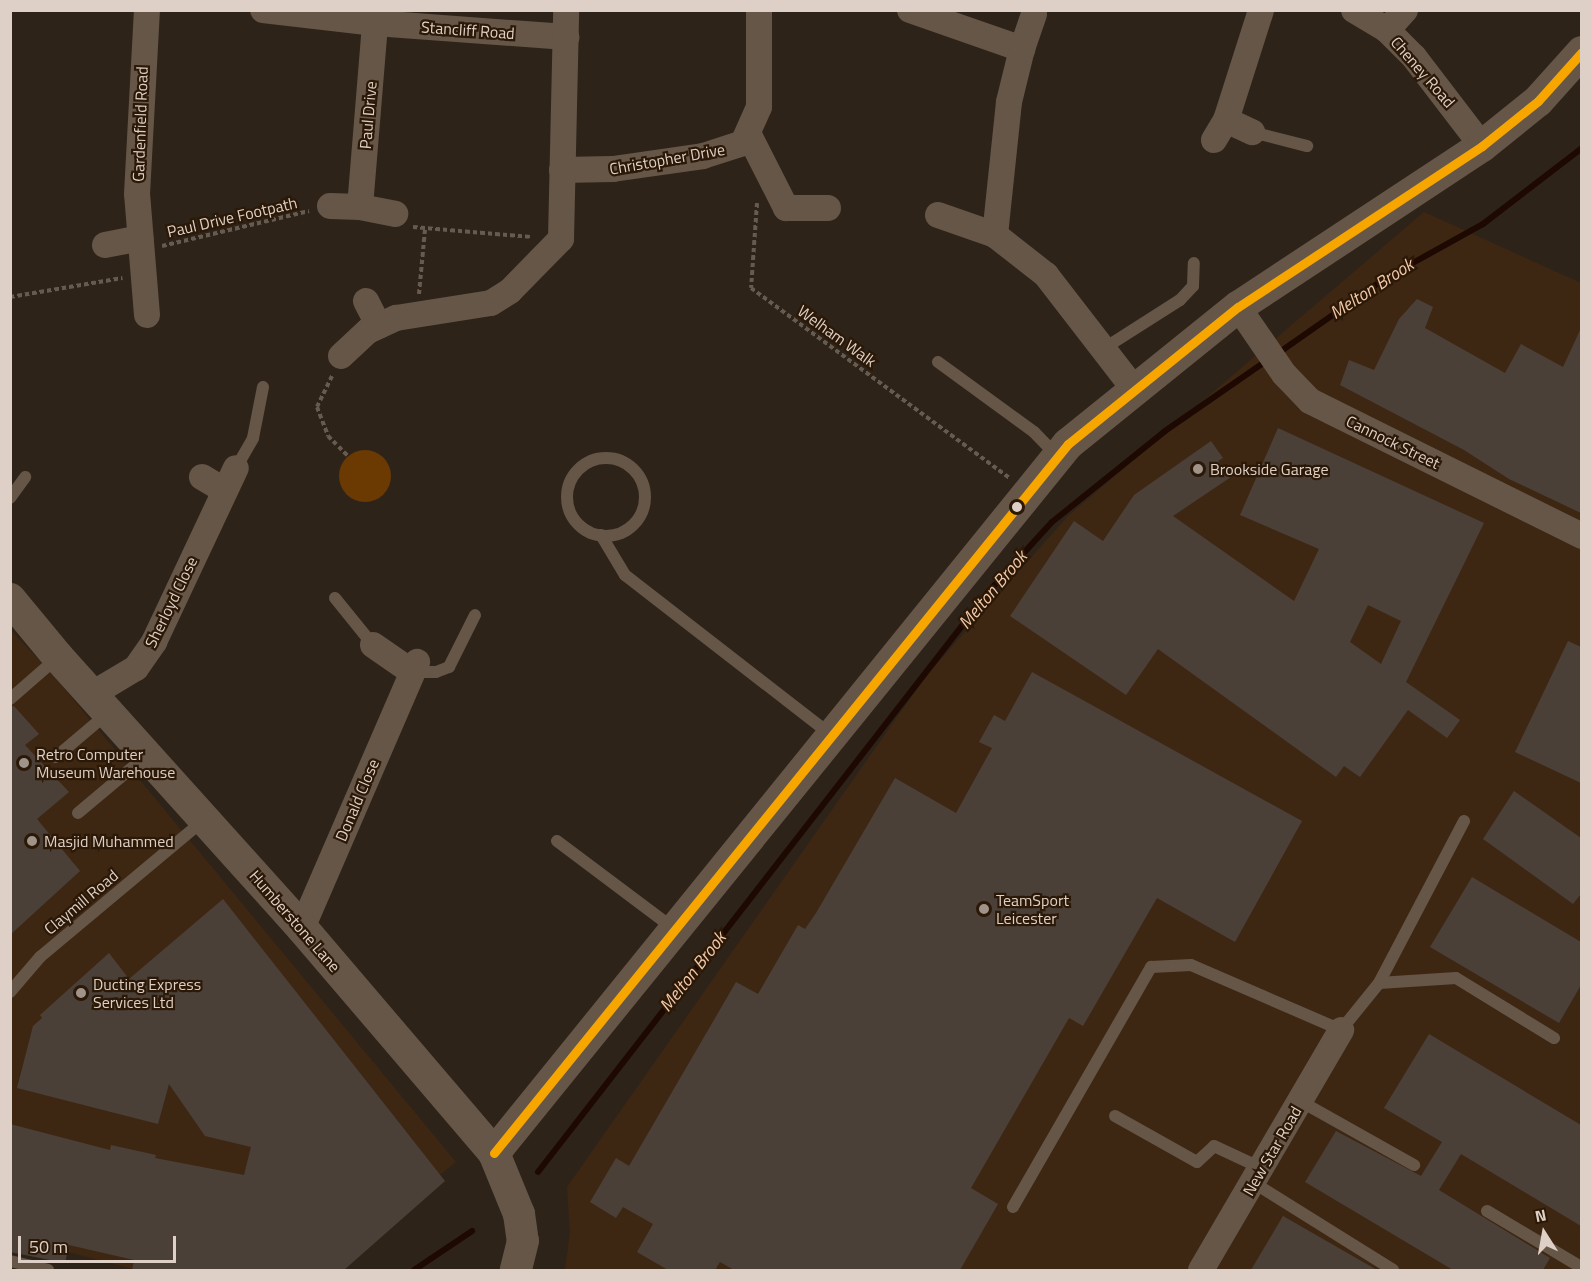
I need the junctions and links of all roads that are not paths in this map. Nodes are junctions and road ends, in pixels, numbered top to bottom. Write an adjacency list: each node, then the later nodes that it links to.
1 (147, 10): 27 (street, Gardenfield Road)
2 (263, 10): 10 (street, Stancliff Road)
3 (566, 10): 12 (street)
4 (759, 10): 16 (street)
5 (910, 10): 13 (street)
6 (1261, 10): 15 (street)
7 (1354, 10): 11 (street, Cheney Road)
8 (1405, 10): 11 (street)
9 (1034, 14): 13 (street)
10 (375, 23): 12 (street, Stancliff Road); 21 (street, Paul Drive)
11 (1387, 30): 18 (street, Cheney Road)
12 (566, 37): 19 (street)
13 (1022, 49): 25 (street)
14 (1581, 52): 18 (street)
15 (1252, 132): 17 (lane)
16 (749, 135): 19 (street, Christopher Drive); 22 (street)
17 (1307, 146)
18 (1482, 146): 30 (street)
19 (562, 170): 32 (street)
20 (330, 206): 21 (street)
21 (360, 207): 23 (street)
22 (828, 208)
23 (395, 214)
24 (938, 215): 25 (street)
25 (995, 235): 33 (street)
26 (105, 245): 27 (street)
27 (141, 255): 31 (street, Gardenfield Road)
28 (1194, 263): 33 (lane)
29 (366, 301): 32 (street)
30 (1238, 307): 37 (street); 44 (street, Cannock Street)
31 (147, 315)
32 (379, 326): 34 (street)
33 (1103, 349): 37 (street)
34 (341, 356)
35 (938, 362): 38 (lane)
36 (262, 387): 41 (lane)
37 (1134, 389): 38 (street)
38 (1057, 457): 53 (street)
39 (25, 477): 42 (lane)
40 (202, 477): 41 (street)
41 (230, 479): 52 (street, Sherloyd Close)
42 (10, 498)
43 (601, 535): 43 (lane); 53 (lane)
44 (1581, 536)
45 (335, 598): 48 (lane)
46 (10, 599): 49 (street, Humberstone Lane)
47 (475, 615): 50 (lane)
48 (373, 645): 50 (street)
49 (57, 657): 51 (lane); 52 (street, Humberstone Lane)
50 (414, 667): 60 (street, Donald Close)
51 (10, 699)
52 (102, 703): 54 (street, Humberstone Lane); 55 (lane)
53 (832, 736): 61 (street)
54 (148, 754): 56 (lane); 57 (street, Humberstone Lane)
55 (56, 757)
56 (78, 813)
57 (205, 819): 60 (street, Humberstone Lane); 63 (lane, Claymill Road)
58 (1464, 822): 62 (lane)
59 (557, 841): 61 (lane)
60 (302, 928): 68 (street, Humberstone Lane)
61 (675, 929): 68 (street)
62 (1379, 983): 64 (lane); 65 (lane)
63 (10, 992)
64 (1341, 1030): 66 (street, New Star Road); 71 (lane)
65 (1554, 1038)
66 (1300, 1101): 69 (lane); 70 (street, New Star Road)
67 (1115, 1116): 70 (lane)
68 (494, 1153): 76 (street, Humberstone Lane)
69 (1414, 1165)
70 (1257, 1176): 77 (street, New Star Road); 78 (lane)
71 (1013, 1207)
72 (1487, 1210): 74 (lane)
73 (10, 1261): 75 (lane)
74 (1577, 1263)
75 (48, 1270)
76 (516, 1270)
77 (1201, 1270)
78 (1392, 1270)

